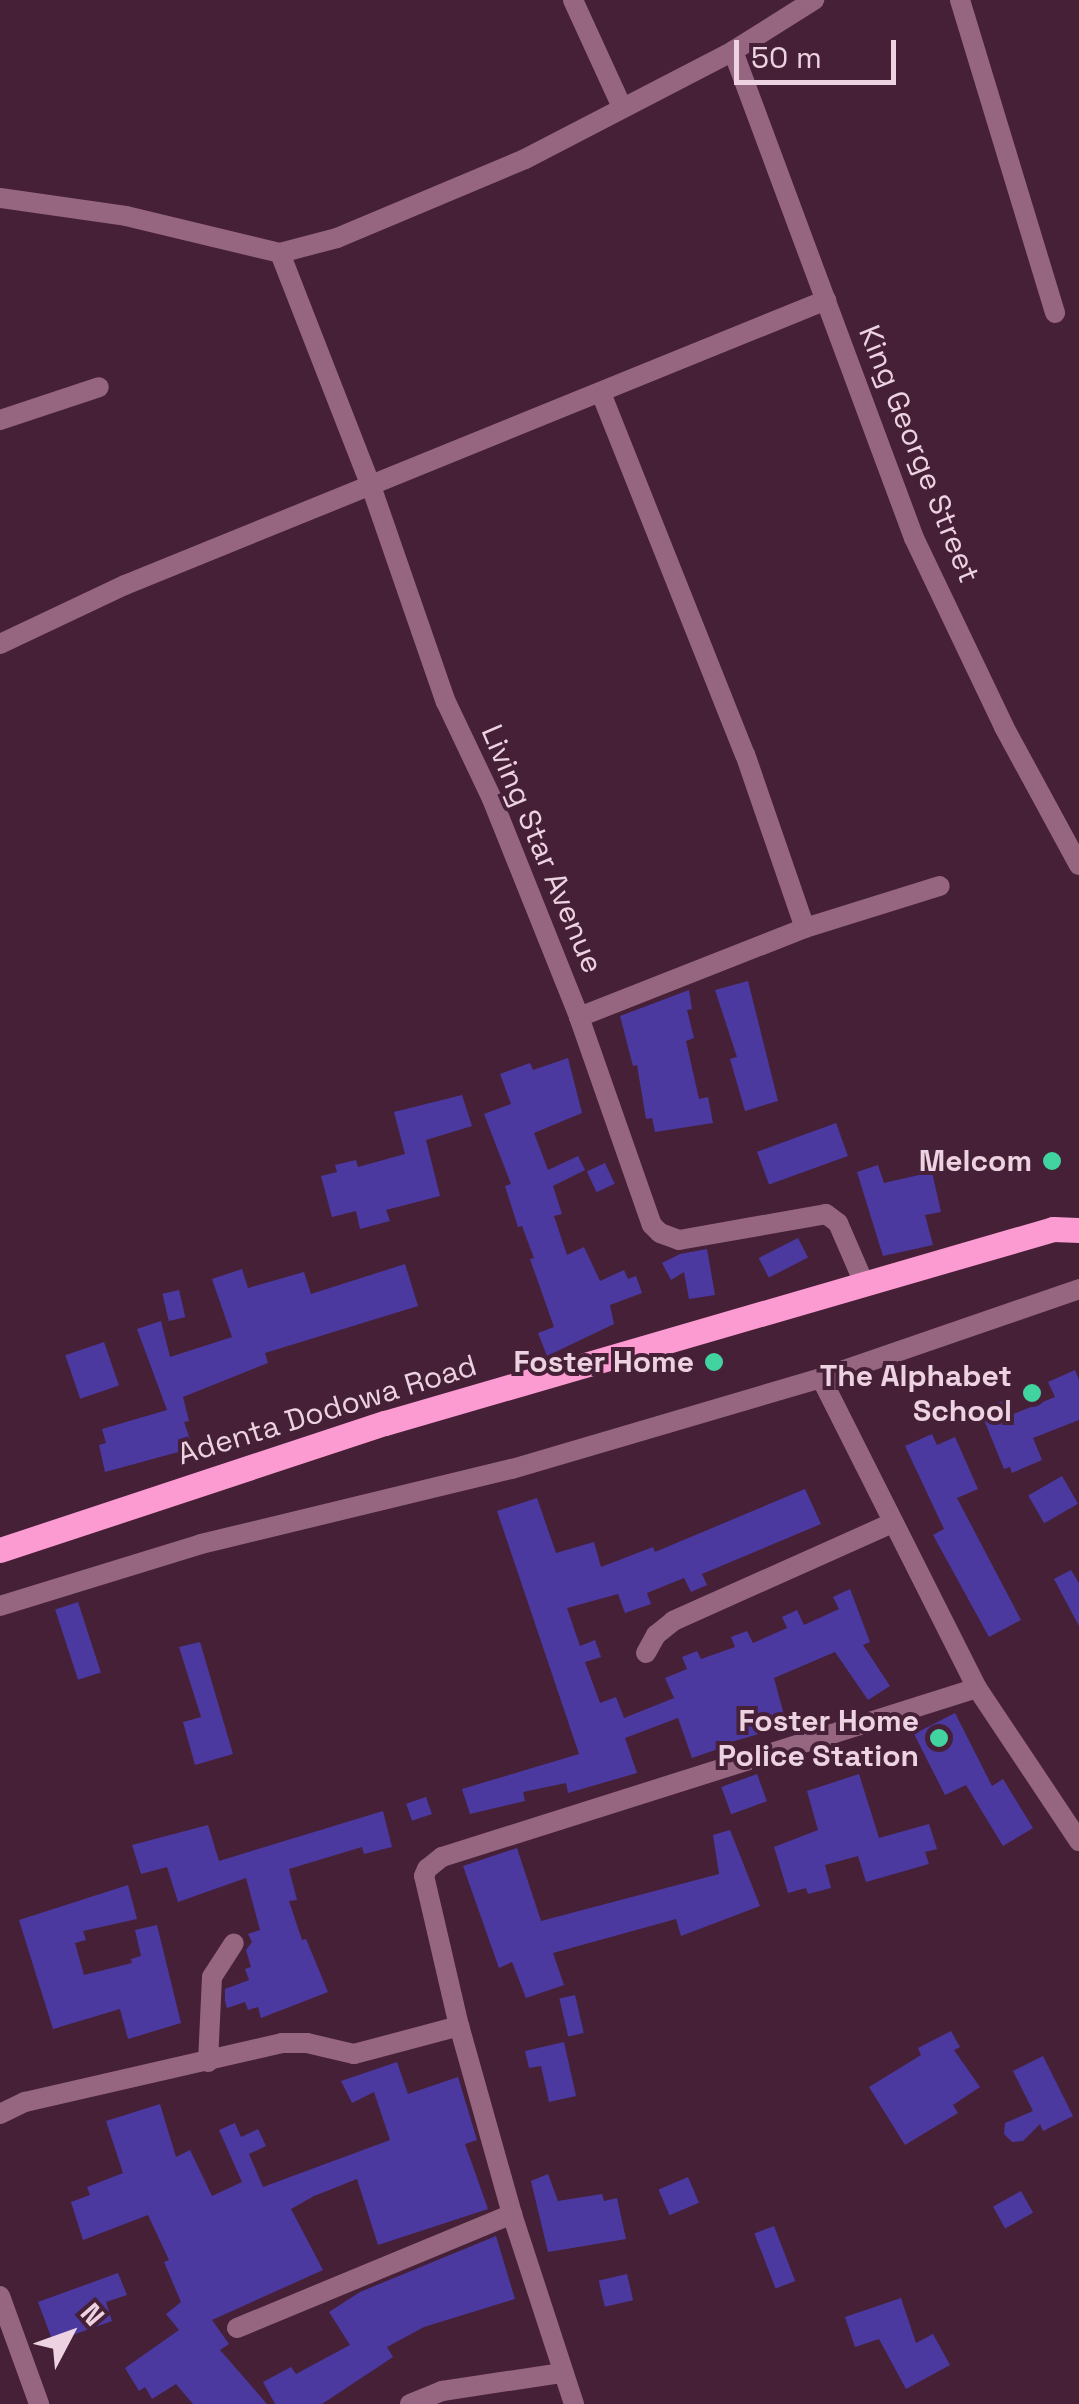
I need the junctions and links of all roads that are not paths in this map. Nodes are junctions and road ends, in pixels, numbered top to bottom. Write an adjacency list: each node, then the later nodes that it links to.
1 (574, 0): 5 (street)
2 (814, 0): 4 (street)
3 (960, 0): 9 (street)
4 (733, 51): 5 (street); 8 (street, King George Street)
5 (622, 107): 7 (street)
6 (0, 198): 7 (street)
7 (280, 253): 13 (street, Living Star Avenue)
8 (826, 300): 11 (street); 15 (street, King George Street)
9 (1055, 313)
10 (99, 387): 12 (street)
11 (601, 393): 13 (street); 17 (street)
12 (0, 420)
13 (371, 486): 14 (street); 18 (street, Living Star Avenue)
14 (0, 644)
15 (1079, 865)
16 (940, 886): 17 (street)
17 (805, 928): 18 (street)
18 (579, 1016): 20 (street, Living Star Avenue)
19 (1079, 1230): 20 (main road, Adenta Dodowa Road)
20 (864, 1282): 24 (main road, Adenta Dodowa Road)
21 (1079, 1289): 22 (street)
22 (821, 1378): 23 (street); 25 (street)
23 (892, 1523): 26 (street); 27 (street)
24 (0, 1550)
25 (0, 1606)
26 (646, 1653)
27 (977, 1688): 28 (street); 30 (street)
28 (1079, 1841)
29 (234, 1943): 31 (street)
30 (459, 2026): 31 (street); 33 (street)
31 (208, 2062): 32 (street)
32 (0, 2114)
33 (512, 2214): 35 (street); 36 (street)
34 (0, 2296): 37 (street)
35 (237, 2328)
36 (560, 2373): 38 (street); 39 (street)
37 (38, 2404)
38 (410, 2404)
39 (574, 2404)

